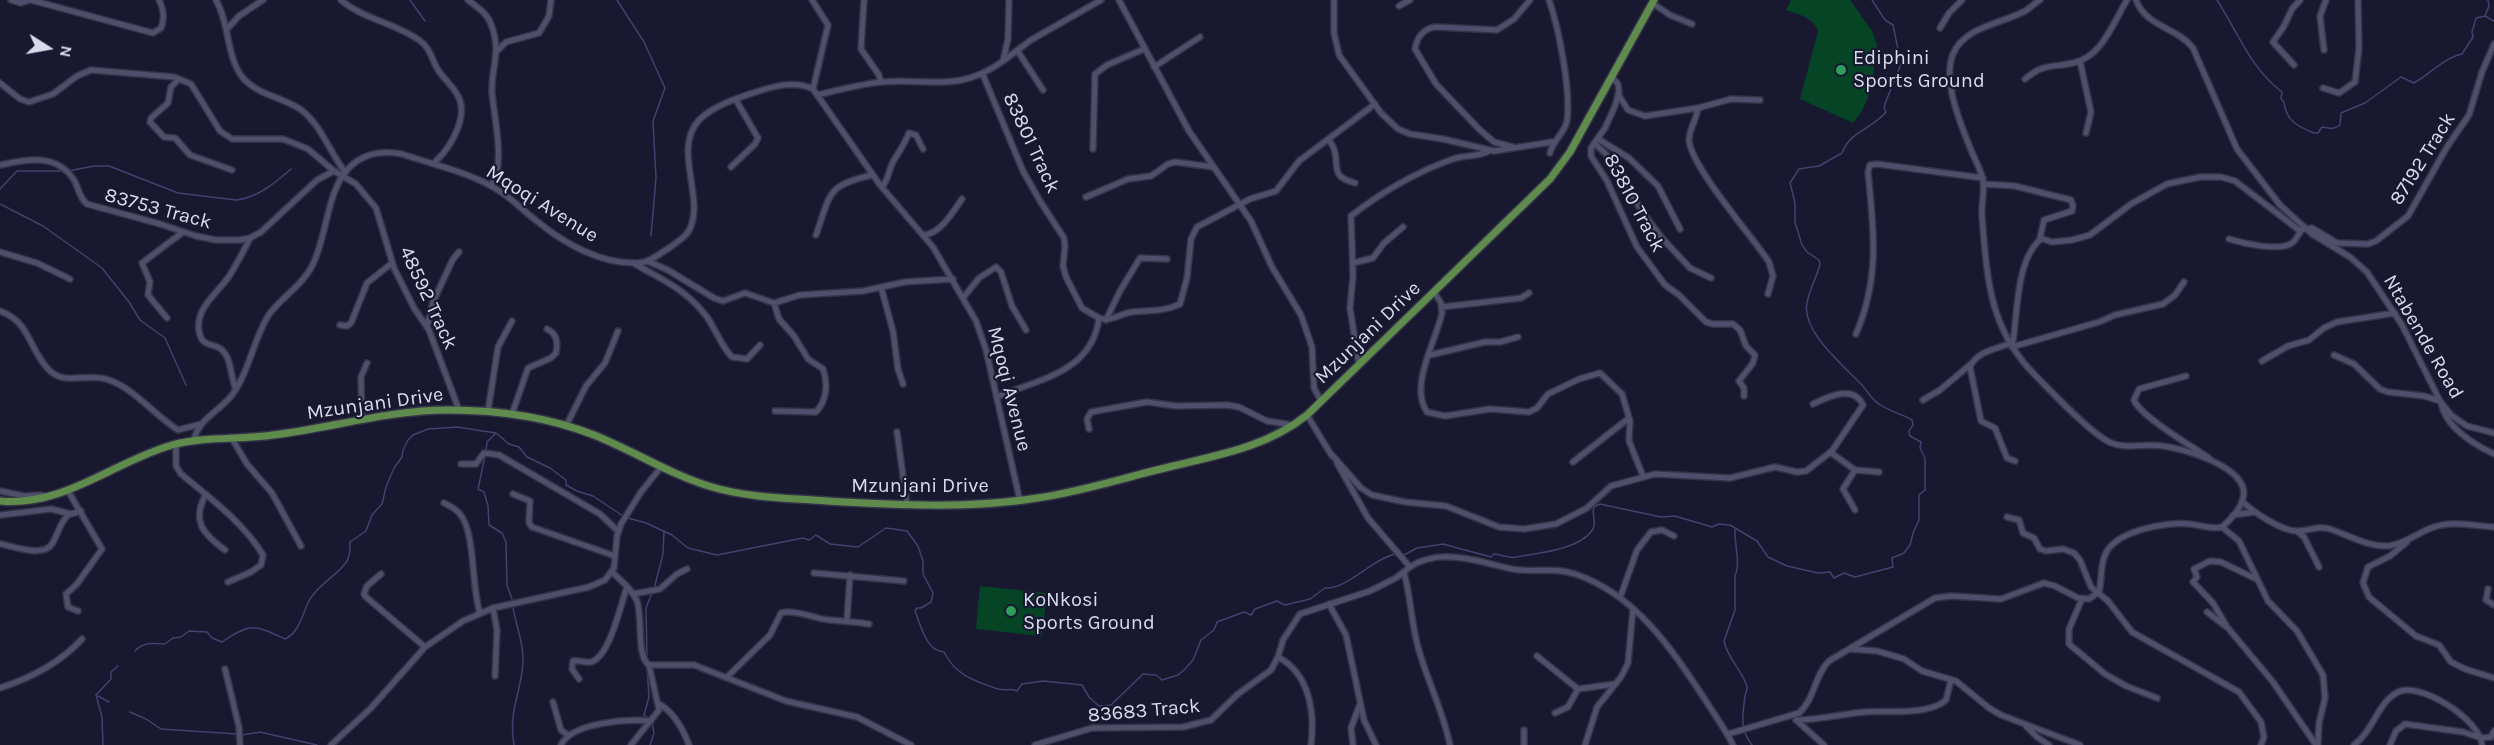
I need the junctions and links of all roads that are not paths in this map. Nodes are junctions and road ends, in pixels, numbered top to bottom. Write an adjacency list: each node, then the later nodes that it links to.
1 (11, 0): 2 (street)
2 (31, 0): 3 (street)
3 (159, 0)
4 (216, 0): 29 (street)
5 (263, 0): 29 (street)
6 (341, 0): 64 (street)
7 (468, 0): 35 (street)
8 (551, 0): 35 (street)
9 (812, 0): 47 (street)
10 (864, 0): 44 (street)
11 (1009, 0): 36 (street)
12 (1101, 0): 33 (street)
13 (1119, 0): 32 (street)
14 (1334, 0): 53 (street)
15 (1410, 0): 26 (street)
16 (1530, 0): 60 (street)
17 (1549, 0): 58 (street)
18 (1962, 0): 28 (street)
19 (2040, 0): 72 (street)
20 (2127, 0): 37 (street)
21 (2136, 0): 81 (street, Ntabende Road)
22 (2300, 0): 38 (street)
23 (2326, 0): 34 (street)
24 (2358, 0): 46 (street)
25 (1653, 2): 27 (street); 41 (main road, Mzunjani Drive)
26 (1399, 6)
27 (1692, 24)
28 (1940, 28)
29 (227, 29): 70 (street)
30 (1200, 37): 39 (street)
31 (2493, 48): 81 (street, 87192 Track)
32 (1144, 49): 39 (street); 61 (street)
33 (1017, 50): 36 (street); 48 (street)
34 (2324, 50)
35 (497, 51): 74 (street)
36 (1003, 61): 40 (street)
37 (2080, 61): 43 (street); 55 (street)
38 (2294, 65)
39 (1154, 67): 67 (street)
40 (983, 75): 44 (street); 109 (street, 83801 Track)
41 (1612, 77): 49 (street); 100 (main road, Mzunjani Drive)
42 (179, 78): 45 (street); 68 (street); 69 (street)
43 (2025, 79)
44 (881, 82): 50 (street)
45 (0, 83)
46 (2323, 87)
47 (813, 89): 50 (street, Mqoqi Avenue); 51 (street, Mqoqi Avenue)
48 (1043, 90)
49 (1618, 94): 54 (street); 57 (street, 83810 Track)
50 (817, 95): 71 (street, Mqoqi Avenue)
51 (736, 100): 66 (street); 91 (street, Mqoqi Avenue)
52 (1760, 100): 54 (street)
53 (1375, 104): 56 (street); 62 (street)
54 (1698, 108): 102 (street)
55 (2086, 133)
56 (1329, 140): 73 (street); 78 (street)
57 (1596, 141): 80 (street); 95 (street); 130 (street, 83810 Track)
58 (1552, 142): 60 (street); 63 (street)
59 (923, 148): 75 (street)
60 (1516, 148): 62 (street)
61 (1093, 149)
62 (1490, 151): 94 (street)
63 (1550, 153)
64 (436, 161)
65 (0, 165): 82 (street, 83753 Track)
66 (731, 166)
67 (1213, 167): 76 (street); 78 (street)
68 (232, 170)
69 (334, 171): 70 (street); 85 (street)
70 (344, 174): 74 (street, Mqoqi Avenue); 92 (street, 48592 Track); 129 (street)
71 (873, 175): 75 (street, Mqoqi Avenue); 83 (street)
72 (1983, 181): 87 (street); 117 (street); 120 (street)
73 (1355, 183)
74 (491, 185): 93 (street, Mqoqi Avenue)
75 (882, 188): 84 (street, Mqoqi Avenue)
76 (1086, 197)
77 (962, 200): 84 (street)
78 (1241, 205): 110 (street); 133 (street)
79 (1403, 227): 94 (street)
80 (1680, 229)
81 (2303, 229): 86 (street); 87 (street); 107 (street, Ntabende Road)
82 (183, 232): 85 (street, 83753 Track); 108 (street)
83 (816, 235)
84 (924, 235): 97 (street, Mqoqi Avenue)
85 (250, 238): 129 (street)
86 (2229, 238)
87 (2041, 239): 120 (street)
88 (0, 252): 96 (street)
89 (459, 252): 113 (street)
90 (1167, 259): 110 (street)
91 (647, 261): 93 (street, Mqoqi Avenue); 104 (street)
92 (392, 263): 112 (street); 113 (street, 48592 Track)
93 (635, 263): 119 (street)
94 (1353, 263): 126 (street)
95 (1711, 278)
96 (70, 279)
97 (953, 279): 99 (street); 103 (street, Mqoqi Avenue)
98 (2184, 282): 120 (street)
99 (881, 287): 104 (street); 128 (street)
100 (1434, 292): 105 (street); 126 (main road, Mzunjani Drive)
101 (1529, 293): 105 (street)
102 (1768, 294)
103 (963, 297): 115 (street); 131 (street, Mqoqi Avenue)
104 (774, 303): 138 (street)
105 (1442, 307): 121 (street)
106 (0, 311): 143 (street)
107 (2395, 313): 123 (street); 134 (street, Ntabende Road)
108 (167, 318)
109 (1099, 318): 110 (street); 131 (street)
110 (1106, 320)
111 (512, 321): 137 (street)
112 (340, 325)
113 (427, 327): 136 (street, 48592 Track)
114 (547, 329): 139 (street)
115 (1026, 330)
116 (618, 331): 145 (street)
117 (1856, 334)
118 (1518, 337): 121 (street)
119 (760, 345)
120 (2010, 346): 125 (street); 160 (street)
121 (1430, 355): 141 (street)
122 (2334, 355): 134 (street)
123 (2262, 362)
124 (367, 363): 142 (street)
125 (1971, 364): 132 (street); 157 (street)
126 (1359, 365): 133 (main road, Mzunjani Drive)
127 (2186, 376): 160 (street)
128 (903, 384)
129 (236, 389): 143 (street)
130 (1744, 396)
131 (997, 397): 171 (street, Mqoqi Avenue)
132 (1923, 400)
133 (1321, 401): 140 (main road, Mzunjani Drive)
134 (2440, 401): 148 (street, Ntabende Road); 156 (street)
135 (1813, 404): 154 (street)
136 (459, 410): 137 (main road, Mzunjani Drive); 142 (main road, Mzunjani Drive)
137 (488, 411): 139 (main road, Mzunjani Drive)
138 (775, 411)
139 (512, 414): 145 (main road, Mzunjani Drive)
140 (1307, 415): 144 (main road, Mzunjani Drive); 155 (street)
141 (1629, 418): 158 (street); 164 (street)
142 (362, 420): 151 (main road, Mzunjani Drive)
143 (201, 424): 152 (street)
144 (1294, 425): 147 (street); 171 (main road, Mzunjani Drive)
145 (567, 426): 161 (main road, Mzunjani Drive)
146 (2494, 426): 148 (street)
147 (1089, 429)
148 (2481, 430): 150 (street, Ntabende Road)
149 (897, 432): 174 (street)
150 (2494, 433)
151 (231, 437): 152 (main road, Mzunjani Drive); 189 (street)
152 (195, 440): 153 (main road, Mzunjani Drive)
153 (176, 444): 166 (main road, Mzunjani Drive); 167 (street)
154 (1830, 452): 162 (street); 164 (street)
155 (1332, 454): 164 (street); 192 (street)
156 (2494, 454)
157 (2015, 461)
158 (1574, 462)
159 (461, 464): 184 (street)
160 (2219, 465): 172 (street)
161 (662, 466): 174 (main road, Mzunjani Drive); 184 (street)
162 (1855, 470): 163 (street); 175 (street)
163 (1879, 472)
164 (1643, 476)
165 (0, 490): 169 (street)
166 (68, 491): 169 (main road, Mzunjani Drive); 176 (street)
167 (206, 494): 190 (street); 202 (street)
168 (513, 494): 191 (street)
169 (49, 497): 170 (main road, Mzunjani Drive)
170 (0, 501)
171 (1020, 501): 174 (main road, Mzunjani Drive)
172 (2242, 501): 177 (street); 180 (street)
173 (444, 503): 215 (street)
174 (907, 505)
175 (1855, 510)
176 (81, 511): 179 (street); 213 (street)
177 (2254, 512): 180 (street); 185 (street)
178 (0, 514): 179 (street)
179 (69, 514): 188 (street)
180 (2233, 515): 182 (street)
181 (2007, 517): 206 (street)
182 (2222, 527): 201 (street); 206 (street)
183 (2494, 527): 187 (street)
184 (618, 531): 191 (street)
185 (2297, 531): 187 (street); 193 (street)
186 (1674, 536): 207 (street)
187 (2408, 541): 228 (street)
188 (0, 544)
189 (300, 546)
190 (225, 550)
191 (615, 556): 195 (street)
192 (1410, 567): 197 (street, 83683 Track); 207 (street)
193 (2319, 567)
194 (687, 569): 205 (street)
195 (612, 572): 203 (street); 211 (street)
196 (814, 573): 199 (street)
197 (1404, 573): 209 (street, 83683 Track); 257 (street)
198 (381, 574): 220 (street)
199 (850, 575): 200 (street); 216 (street)
200 (904, 580)
201 (2258, 580): 218 (street); 265 (street)
202 (228, 582)
203 (627, 586): 205 (street); 229 (street)
204 (2488, 589): 210 (street)
205 (633, 594): 224 (street)
206 (2098, 594): 208 (street); 264 (street)
207 (1620, 598): 212 (street)
208 (2082, 599): 221 (street); 234 (street)
209 (1329, 604): 223 (street, 83683 Track); 237 (street)
210 (2494, 605)
211 (493, 608): 215 (street); 226 (street)
212 (1633, 609): 231 (street); 244 (street)
213 (78, 611)
214 (2207, 612): 218 (street)
215 (480, 613): 220 (street)
216 (847, 620): 217 (street); 227 (street)
217 (869, 624)
218 (2228, 628): 265 (street)
219 (82, 639): 232 (street)
220 (425, 647): 248 (street)
221 (1847, 649): 230 (street); 239 (street)
222 (1537, 656): 233 (street)
223 (1278, 657): 253 (street, 83683 Track); 254 (street)
224 (650, 665): 227 (street); 236 (street)
225 (225, 669): 247 (street)
226 (495, 676)
227 (727, 677): 252 (street)
228 (2494, 678)
229 (579, 679)
230 (1951, 680): 239 (street); 241 (street)
231 (1616, 684): 233 (street); 259 (street)
232 (0, 688)
233 (1578, 689): 238 (street)
234 (2157, 698)
235 (553, 702): 245 (street)
236 (659, 704): 240 (street); 251 (street)
237 (1360, 704): 255 (street); 256 (street)
238 (1555, 713)
239 (1794, 718): 244 (street); 261 (street)
240 (651, 721): 245 (street); 250 (street)
241 (2025, 725): 262 (street); 263 (street)
242 (1524, 730): 258 (street)
243 (2494, 731): 246 (street)
244 (1728, 734): 260 (street)
245 (568, 735): 249 (street)
246 (2481, 742): 266 (street); 267 (street)
247 (240, 745)
248 (331, 745)
249 (561, 745)
250 (632, 745)
251 (689, 745)
252 (911, 745)
253 (1035, 745)
254 (1311, 745)
255 (1353, 745)
256 (1376, 745)
257 (1450, 745)
258 (1524, 745)
259 (1585, 745)
260 (1733, 745)
261 (1824, 745)
262 (2049, 745)
263 (2080, 745)
264 (2261, 745)
265 (2317, 745)
266 (2354, 745)
267 (2390, 745)

